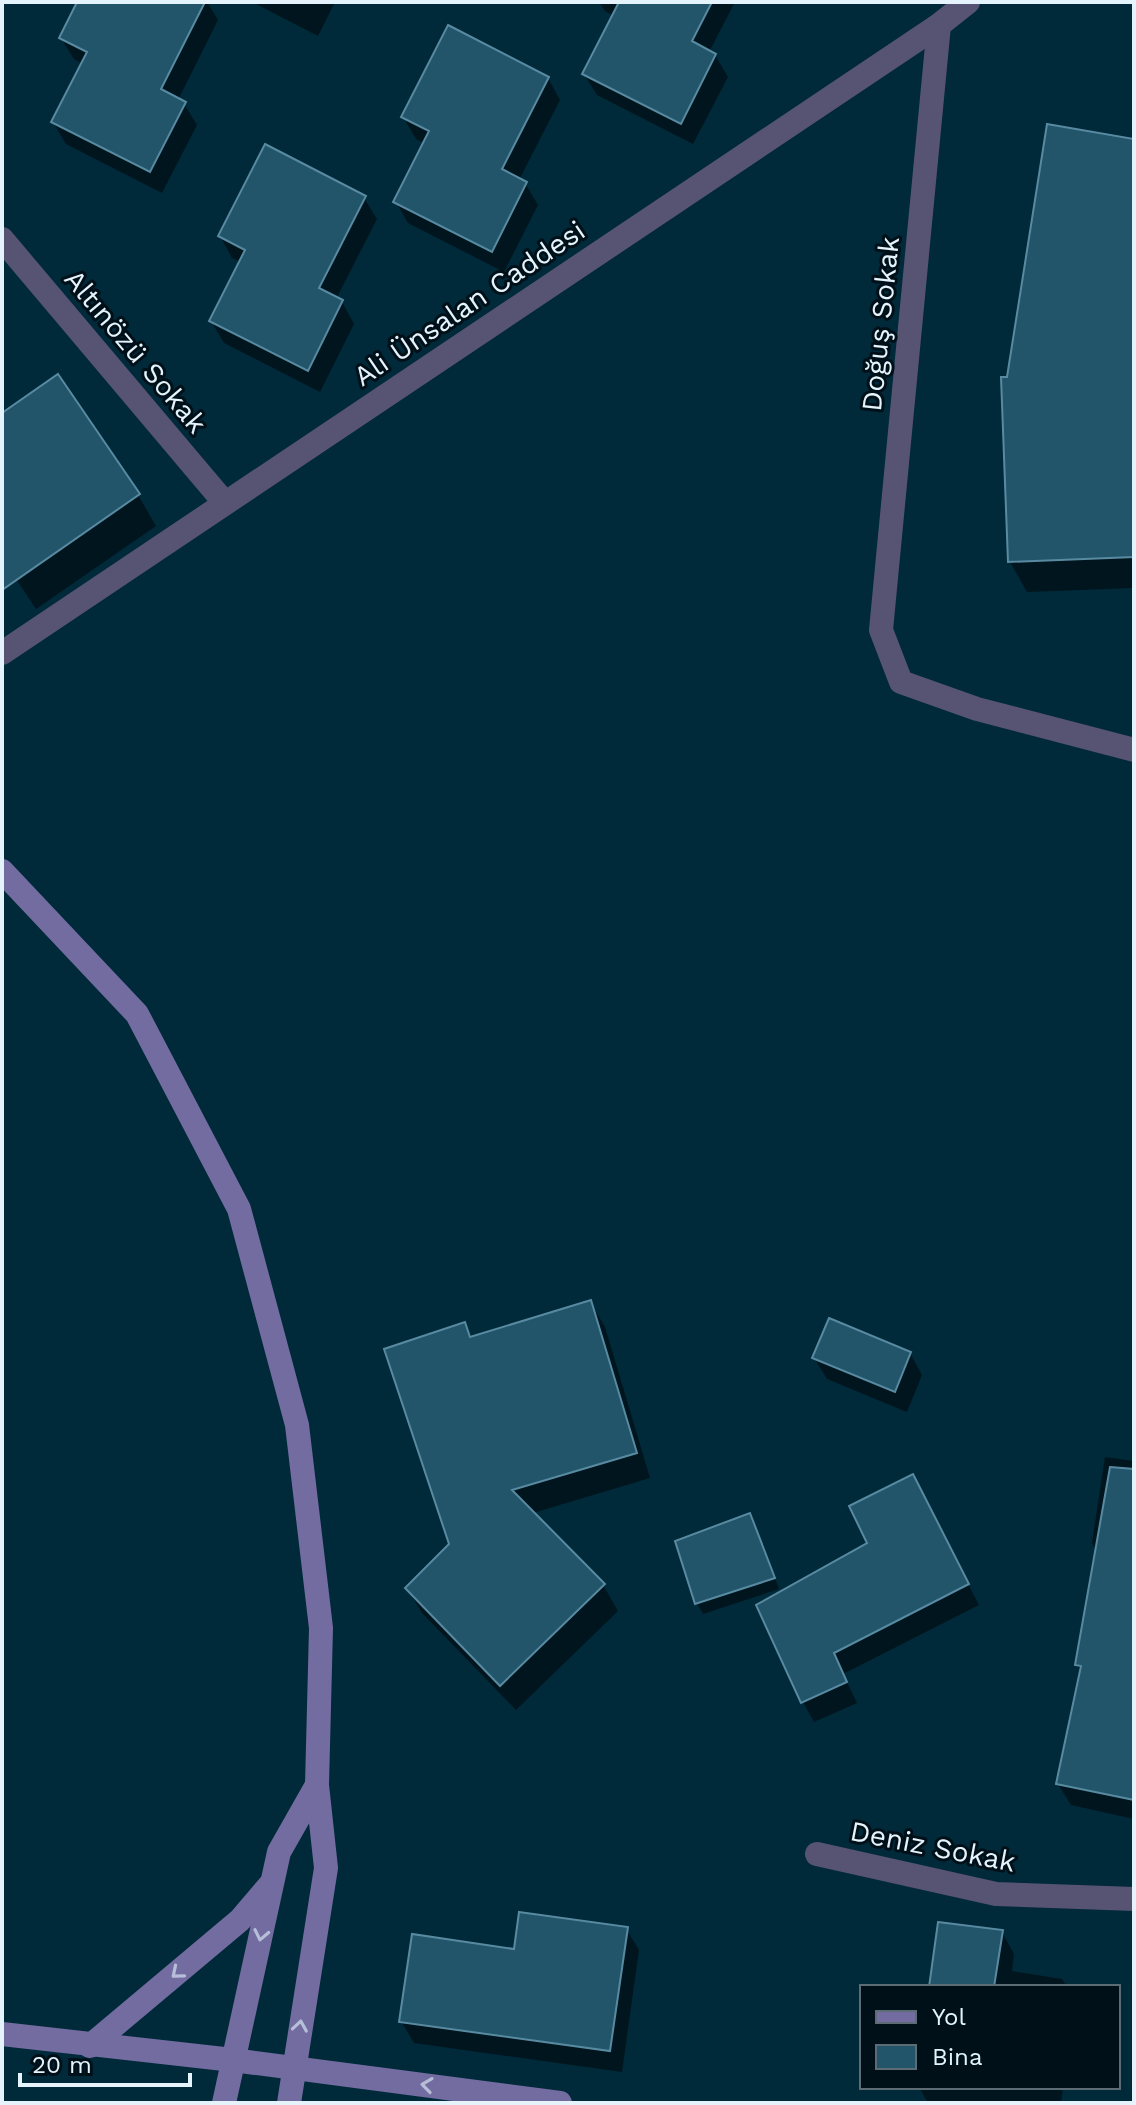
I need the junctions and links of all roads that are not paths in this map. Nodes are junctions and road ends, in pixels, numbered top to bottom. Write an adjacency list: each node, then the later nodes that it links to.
1 (968, 2): 2 (street, Ali Ünsalan Caddesi)
2 (939, 25): 4 (street, Ali Ünsalan Caddesi); 6 (street, Doğuş Sokak)
3 (2, 239): 4 (street, Altınözü Sokak)
4 (224, 502): 5 (street, Ali Ünsalan Caddesi)
5 (2, 653)
6 (1134, 750)
7 (2, 871): 8 (street)
8 (317, 1785): 10 (street); 15 (street, one-way to 8)
9 (817, 1854): 11 (street, Deniz Sokak)
10 (273, 1881): 13 (street, one-way to 13); 14 (street, one-way to 14)
11 (1134, 1899)
12 (2, 2034): 13 (street)
13 (90, 2046): 14 (street)
14 (233, 2060): 15 (street); 16 (street)
15 (293, 2067): 17 (street); 18 (street, one-way to 15)
16 (224, 2103)
17 (289, 2103)
18 (560, 2103)

